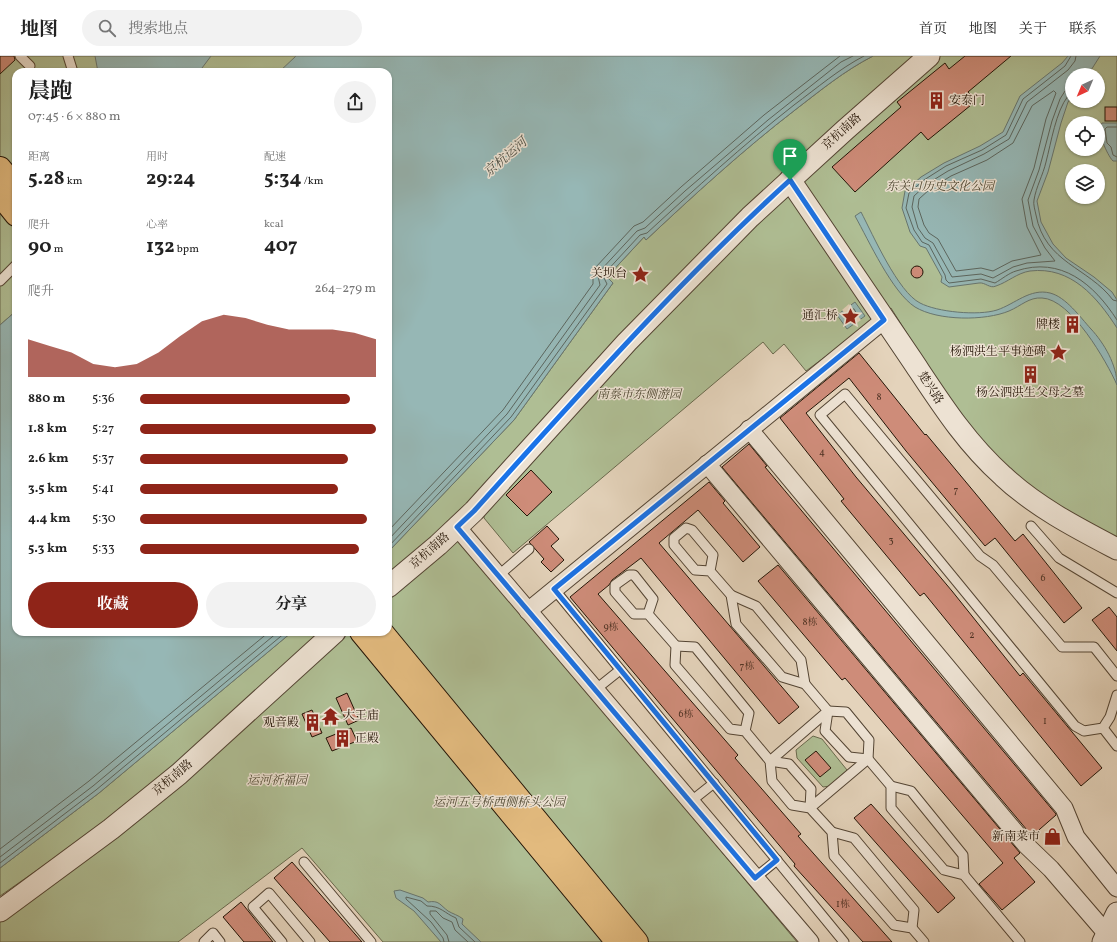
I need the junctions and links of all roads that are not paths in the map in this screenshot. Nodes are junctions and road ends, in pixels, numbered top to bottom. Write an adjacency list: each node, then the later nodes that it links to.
1 (20, 56): 4 (lane)
2 (68, 56): 5 (lane)
3 (929, 56): 7 (street, 京杭南路)
4 (30, 66)
5 (71, 68)
6 (0, 168): 8 (main road)
7 (790, 180): 13 (street, 楚兴路); 17 (street, 京杭南路)
8 (12, 182)
9 (0, 195): 10 (main road)
10 (12, 210)
11 (12, 270): 12 (lane)
12 (0, 281)
13 (884, 320): 14 (street); 19 (street, 楚兴路)
14 (749, 429): 15 (street); 52 (street)
15 (707, 464): 23 (street); 56 (street)
16 (1031, 526): 24 (lane)
17 (457, 527): 21 (street); 22 (street, 京杭南路)
18 (529, 549): 21 (lane)
19 (1117, 549)
20 (710, 571): 20 (lane); 25 (lane)
21 (498, 576): 26 (street)
22 (392, 584)
23 (554, 589): 26 (street); 32 (lane)
24 (1117, 593)
25 (731, 595): 34 (lane); 34 (lane)
26 (528, 611): 35 (street)
27 (648, 614): 27 (lane); 31 (lane)
28 (331, 636): 53 (street, 京杭南路)
29 (364, 636): 62 (main road)
30 (385, 636): 63 (main road)
31 (676, 646): 39 (lane); 39 (lane)
32 (620, 670): 35 (lane); 43 (lane)
33 (1117, 676): 38 (lane)
34 (805, 684): 37 (lane)
35 (595, 690): 45 (street)
36 (1117, 695): 38 (lane)
37 (828, 711): 41 (lane); 41 (lane); 42 (lane)
38 (1103, 728): 40 (lane)
39 (745, 731): 42 (lane)
40 (1117, 746)
41 (868, 758): 44 (lane); 46 (lane)
42 (770, 761): 46 (lane); 46 (lane)
43 (714, 783): 45 (lane); 48 (lane)
44 (891, 786): 50 (lane); 50 (lane)
45 (690, 802): 51 (street)
46 (810, 808): 47 (lane)
47 (832, 832): 55 (lane); 55 (lane)
48 (777, 860): 51 (lane); 65 (lane)
49 (304, 862): 61 (lane)
50 (964, 875): 67 (lane)
51 (755, 878): 64 (street)
52 (1117, 888)
53 (0, 911)
54 (1117, 913): 56 (street)
55 (912, 928): 66 (lane)
56 (1109, 938)
57 (204, 942): 58 (lane)
58 (220, 942)
59 (282, 942): 60 (lane)
60 (310, 942)
61 (371, 942)
62 (617, 942)
63 (637, 942)
64 (810, 942)
65 (844, 942)
66 (924, 942)
67 (1020, 942)

